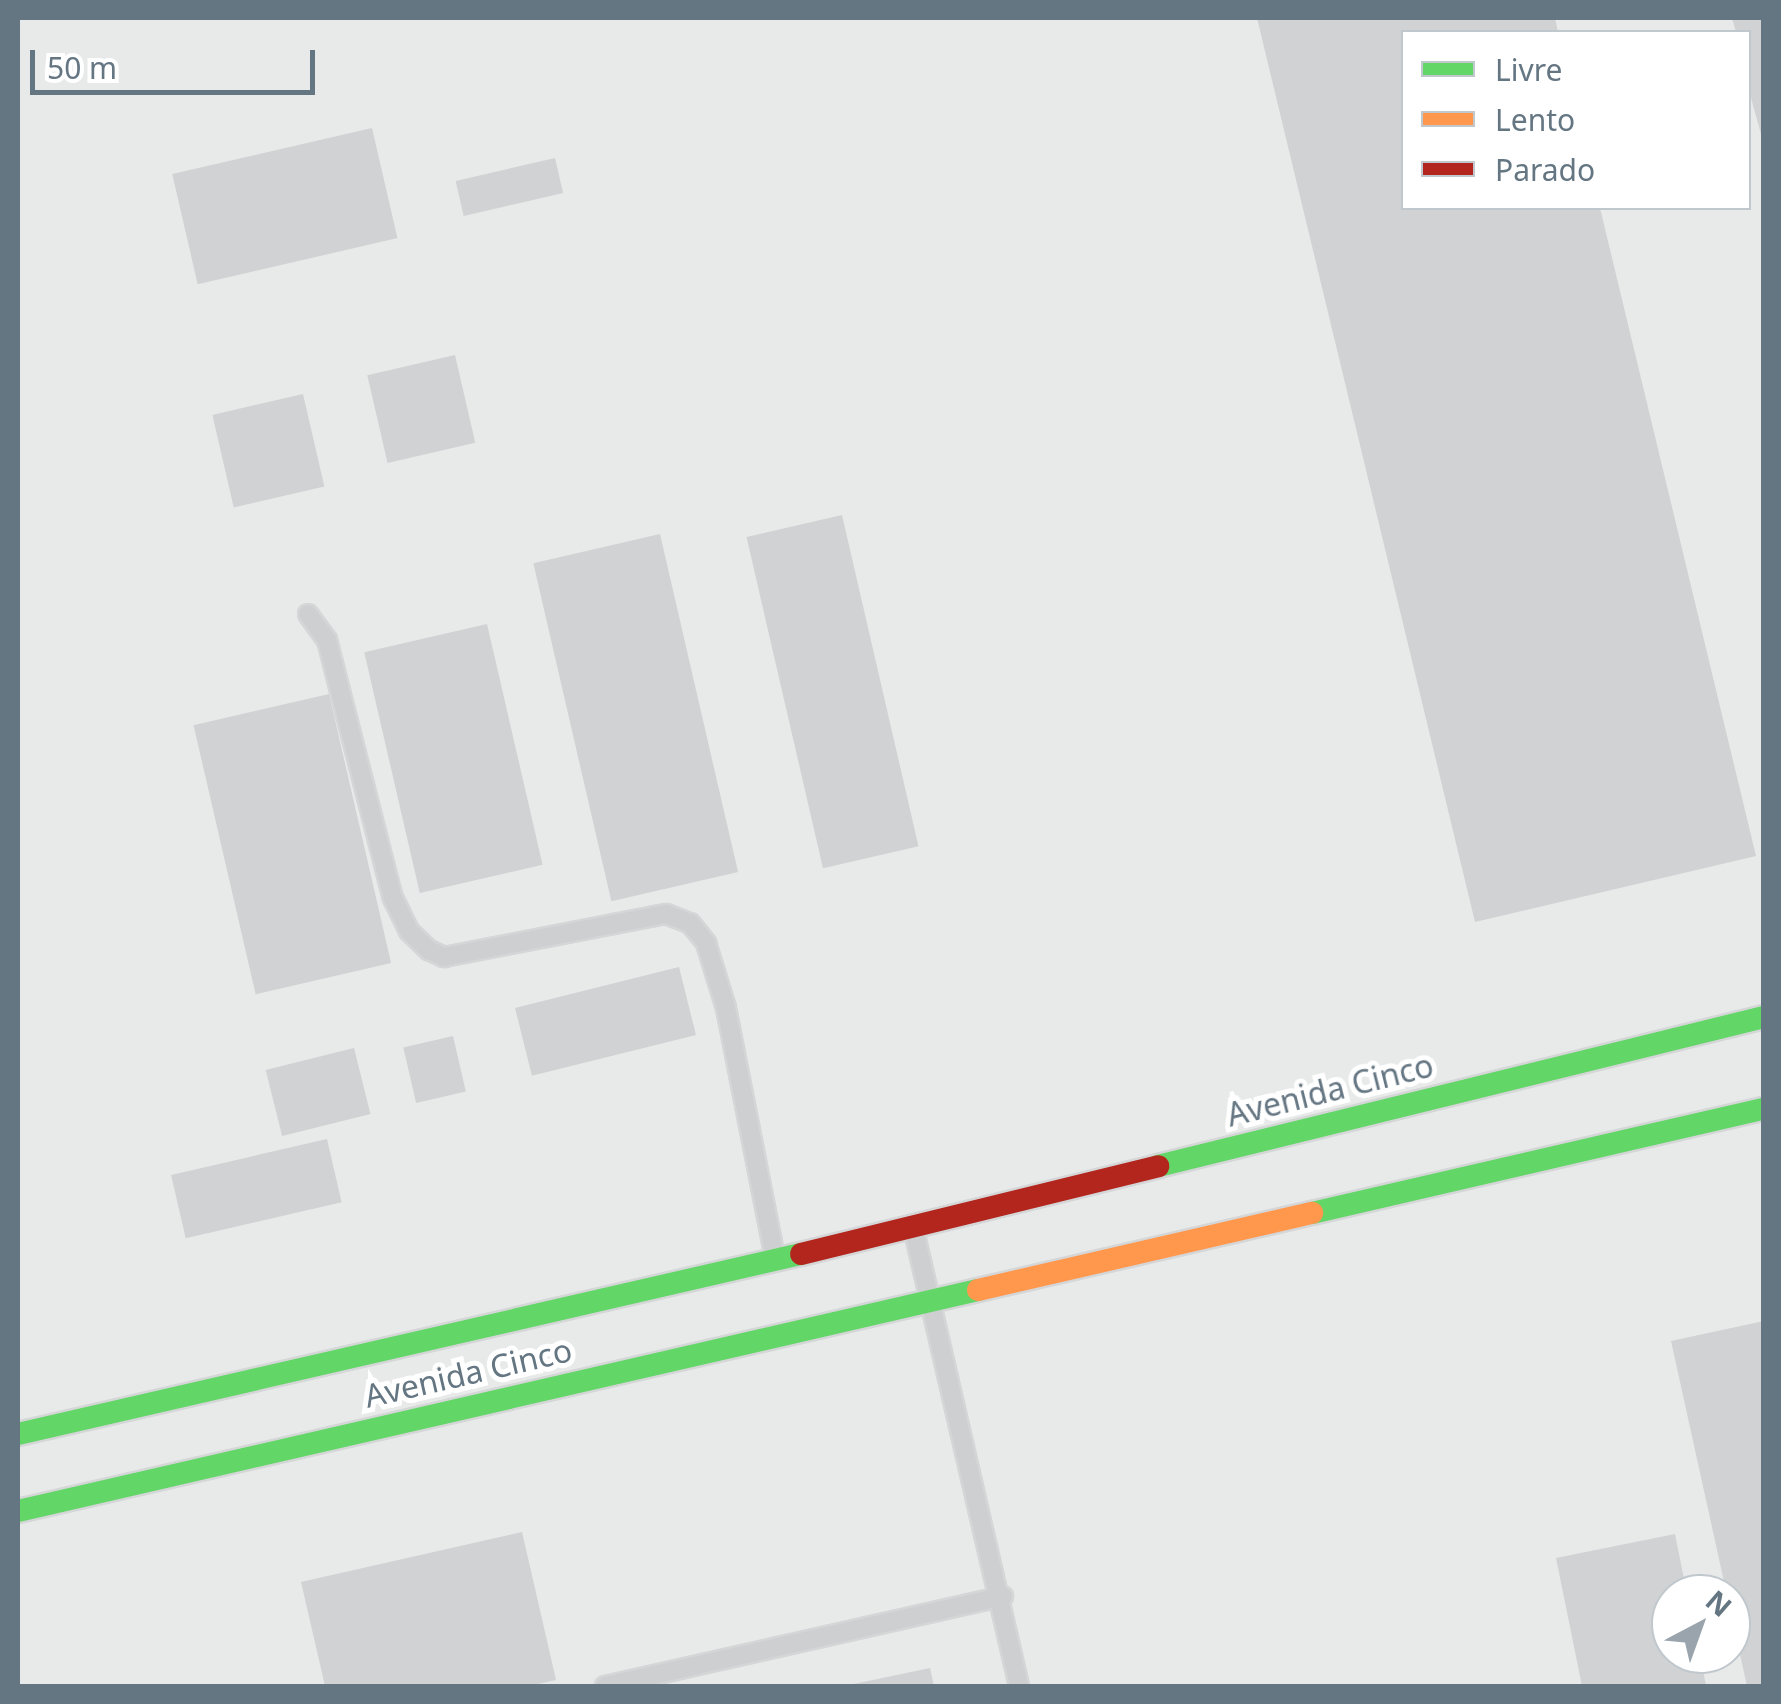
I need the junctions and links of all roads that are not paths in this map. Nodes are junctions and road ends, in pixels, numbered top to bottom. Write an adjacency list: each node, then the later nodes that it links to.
1 (308, 614): 5 (lane)
2 (1764, 1018): 4 (street, Avenida Cinco)
3 (1764, 1109): 6 (street, Avenida Cinco)
4 (913, 1226): 5 (street, Avenida Cinco); 6 (lane)
5 (776, 1260): 7 (street, Avenida Cinco)
6 (932, 1300): 8 (street, Avenida Cinco); 9 (lane)
7 (18, 1434)
8 (18, 1511)
9 (1002, 1596): 10 (lane); 11 (lane)
10 (604, 1686)
11 (1019, 1686)

